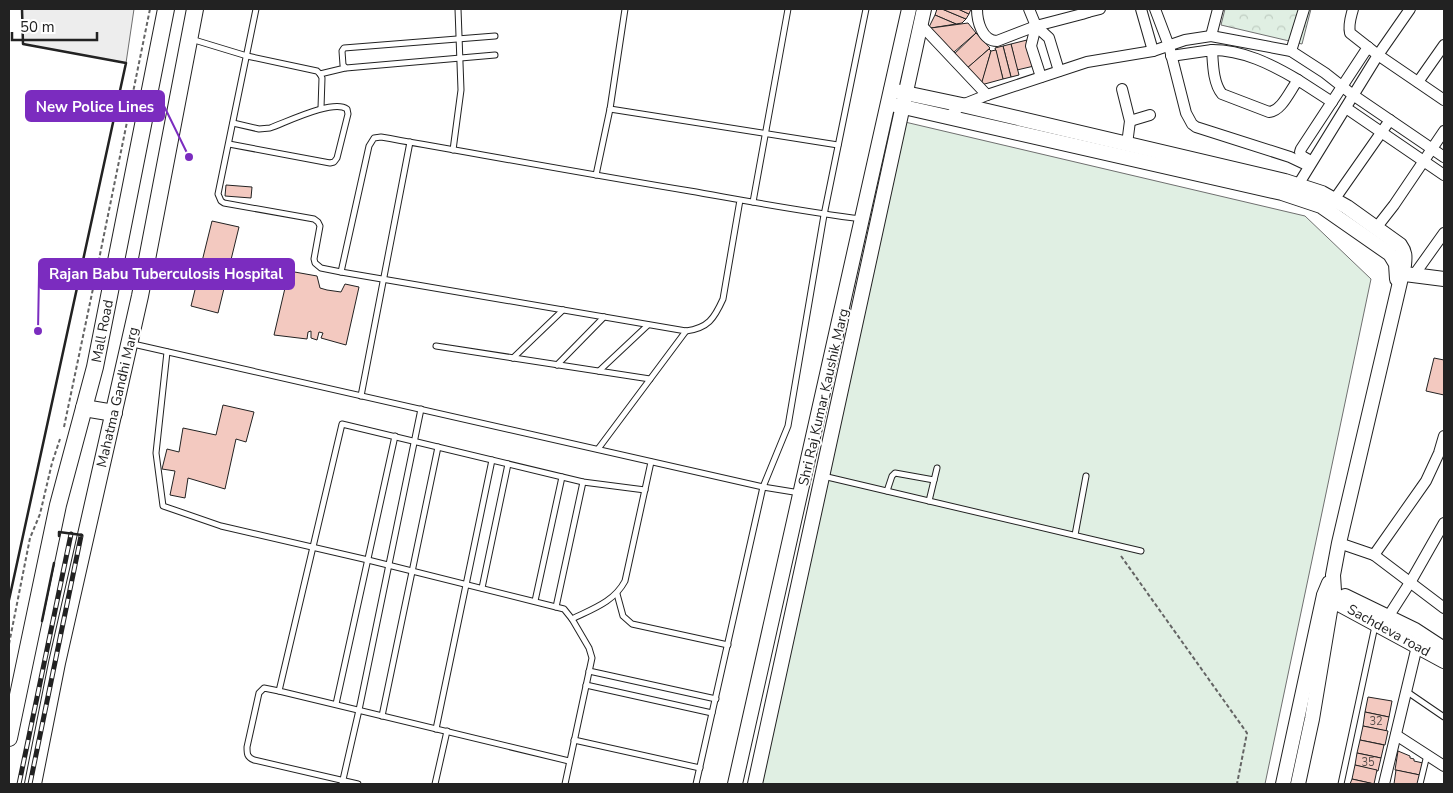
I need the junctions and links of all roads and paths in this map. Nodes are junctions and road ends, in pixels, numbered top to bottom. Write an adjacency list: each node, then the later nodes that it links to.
1 (150, 9): 142 (path)
2 (166, 9): 98 (main road, Mall Road)
3 (195, 9): 26 (main road, Mahatma Gandhi Marg)
4 (256, 9): 35 (lane)
5 (458, 9): 25 (lane)
6 (625, 9): 54 (lane)
7 (788, 9): 62 (lane)
8 (866, 9): 66 (lane)
9 (909, 9): 47 (street, Shri Raj Kumar Kaushik Marg)
10 (924, 9): 21 (street, Shri Raj Kumar Kaushik Marg)
11 (978, 9): 22 (street)
12 (1029, 9): 22 (street)
13 (1100, 9): 20 (street)
14 (1141, 9): 29 (street)
15 (1155, 9): 31 (street)
16 (1218, 9): 24 (street)
17 (1304, 9): 32 (street)
18 (1353, 9): 28 (street)
19 (1410, 9): 34 (street)
20 (1087, 10): 22 (street)
21 (921, 25): 45 (street); 48 (street, Shri Raj Kumar Kaushik Marg)
22 (1036, 26): 38 (street); 40 (street)
23 (495, 36): 25 (lane)
24 (1211, 36): 31 (street); 32 (street)
25 (459, 38): 36 (lane); 37 (lane)
26 (190, 39): 35 (lane); 90 (main road, Mahatma Gandhi Marg)
27 (1444, 45): 42 (street)
28 (1368, 48): 34 (street); 43 (street)
29 (1154, 50): 31 (street); 38 (street)
30 (1212, 50): 31 (street); 41 (street); 41 (street)
31 (1170, 51): 71 (street)
32 (1291, 51): 43 (street)
33 (496, 55): 36 (lane)
34 (1378, 55): 42 (street); 46 (street)
35 (247, 56): 39 (lane); 59 (lane)
36 (460, 58): 37 (lane); 68 (lane)
37 (345, 68): 39 (lane)
38 (1059, 72): 40 (street)
39 (320, 74): 52 (lane)
40 (1041, 78): 45 (street)
41 (1298, 80): 50 (street)
42 (1418, 82): 49 (street)
43 (1343, 87): 46 (street); 50 (street)
44 (1122, 89): 58 (street)
45 (987, 94): 51 (street)
46 (1353, 95): 53 (street); 57 (street)
47 (890, 97): 48 (street); 79 (street, Shri Raj Kumar Kaushik Marg)
48 (904, 100): 51 (street); 56 (street); 110 (street, Shri Raj Kumar Kaushik Marg)
49 (1444, 100)
50 (1332, 102): 71 (street)
51 (962, 105): 56 (street); 65 (street)
52 (321, 108): 59 (lane); 64 (lane)
53 (1346, 108): 60 (street); 71 (street)
54 (610, 109): 62 (lane); 72 (lane)
55 (1150, 115): 58 (street)
56 (949, 116): 83 (street)
57 (1390, 120): 60 (street); 67 (street)
58 (1130, 121): 65 (street)
59 (233, 123): 64 (lane)
60 (1382, 132): 70 (street); 76 (street)
61 (1444, 132): 67 (street)
62 (766, 133): 66 (lane); 77 (lane)
63 (410, 142): 68 (lane); 82 (lane); 84 (lane)
64 (229, 144): 82 (lane)
65 (1127, 144): 74 (street)
66 (838, 145): 78 (lane)
67 (1432, 148): 69 (street); 70 (street)
68 (453, 150): 72 (lane)
69 (1444, 157)
70 (1424, 161): 73 (street); 80 (street)
71 (1311, 164): 74 (street)
72 (596, 175): 75 (lane)
73 (1444, 175)
74 (1298, 185): 76 (street)
75 (740, 200): 77 (lane); 89 (lane)
76 (1334, 200): 80 (street)
77 (753, 202): 78 (lane)
78 (824, 215): 79 (lane); 115 (lane)
79 (862, 220): 118 (street, Shri Raj Kumar Kaushik Marg)
80 (1376, 228): 83 (street)
81 (1444, 233): 83 (street)
82 (341, 272): 84 (lane)
83 (1402, 277): 85 (street); 123 (street)
84 (383, 279): 86 (lane); 97 (lane)
85 (1444, 279)
86 (562, 310): 87 (lane); 93 (lane)
87 (604, 317): 88 (lane); 94 (lane)
88 (648, 325): 89 (lane); 95 (lane)
89 (686, 331): 96 (lane)
90 (130, 344): 92 (lane); 100 (main road, Mahatma Gandhi Marg)
91 (436, 346): 93 (lane)
92 (167, 352): 97 (lane); 125 (lane)
93 (513, 358): 94 (lane)
94 (557, 365): 95 (lane)
95 (599, 371): 96 (lane)
96 (650, 379): 105 (lane)
97 (361, 396): 99 (lane)
98 (84, 408): 100 (main road); 159 (main road, Mall Road)
99 (420, 409): 103 (lane); 105 (lane)
100 (114, 413): 166 (main road, Mahatma Gandhi Marg)
101 (395, 436): 103 (lane); 125 (lane); 128 (lane)
102 (1444, 436): 127 (street)
103 (414, 441): 104 (lane); 129 (lane)
104 (438, 447): 106 (lane); 130 (lane)
105 (598, 450): 107 (lane)
106 (492, 460): 108 (lane); 132 (lane)
107 (651, 462): 115 (lane); 116 (lane)
108 (508, 464): 112 (lane); 133 (lane)
109 (937, 468): 113 (lane)
110 (823, 476): 117 (lane); 119 (street, Shri Raj Kumar Kaushik Marg)
111 (1086, 476): 122 (lane)
112 (562, 477): 114 (lane); 136 (lane)
113 (934, 480): 117 (lane); 120 (lane)
114 (583, 482): 116 (lane); 137 (lane)
115 (763, 487): 118 (lane); 143 (lane)
116 (645, 490): 135 (lane)
117 (887, 491): 120 (lane)
118 (801, 494): 119 (street); 171 (street, Shri Raj Kumar Kaushik Marg)
119 (818, 498): 172 (street, Shri Raj Kumar Kaushik Marg)
120 (929, 501): 122 (lane)
121 (1444, 523): 131 (street)
122 (1075, 536): 124 (lane)
123 (1339, 543): 127 (street); 134 (street)
124 (1113, 545): 126 (lane); 173 (path)
125 (312, 548): 128 (lane); 148 (lane)
126 (1141, 551)
127 (1374, 555): 131 (street)
128 (368, 560): 129 (lane); 151 (lane)
129 (388, 565): 130 (lane); 152 (lane)
130 (412, 571): 132 (lane); 154 (lane)
131 (1411, 582): 138 (street); 140 (street)
132 (466, 584): 133 (lane); 156 (lane)
133 (482, 588): 136 (lane)
134 (1329, 593): 140 (street, Sachdeva road); 174 (street); 175 (street)
135 (617, 594): 139 (lane); 143 (lane)
136 (535, 601): 137 (lane)
137 (556, 606): 139 (lane)
138 (1444, 608)
139 (572, 619): 146 (lane)
140 (1382, 620): 141 (street, Sachdeva road); 176 (lane)
141 (1419, 640): 144 (street, Sachdeva road); 145 (street, Sachdeva road); 149 (street)
142 (9, 644)
143 (728, 645): 150 (lane)
144 (1444, 649)
145 (1444, 661)
146 (590, 671): 147 (lane); 150 (lane)
147 (586, 685): 153 (lane); 160 (lane)
148 (279, 691): 151 (lane); 165 (lane)
149 (1406, 692): 155 (lane); 158 (street)
150 (716, 699): 153 (lane)
151 (336, 704): 152 (lane)
152 (359, 710): 154 (lane); 165 (lane)
153 (712, 713): 164 (lane)
154 (382, 716): 156 (lane)
155 (1444, 717)
156 (436, 729): 157 (lane)
157 (447, 731): 162 (lane); 168 (lane)
158 (1396, 734): 161 (street); 177 (street)
159 (9, 738)
160 (574, 740): 162 (lane); 164 (lane)
161 (1427, 755): 163 (street); 178 (lane)
162 (569, 761): 169 (lane)
163 (1444, 766)
164 (700, 768): 170 (lane)
165 (342, 782): 167 (lane)
166 (33, 784)
167 (358, 784)
168 (435, 784)
169 (565, 784)
170 (696, 784)
171 (735, 784)
172 (755, 784)
173 (1237, 784)
174 (1282, 784)
175 (1298, 784)
176 (1341, 784)
177 (1384, 784)
178 (1420, 784)

